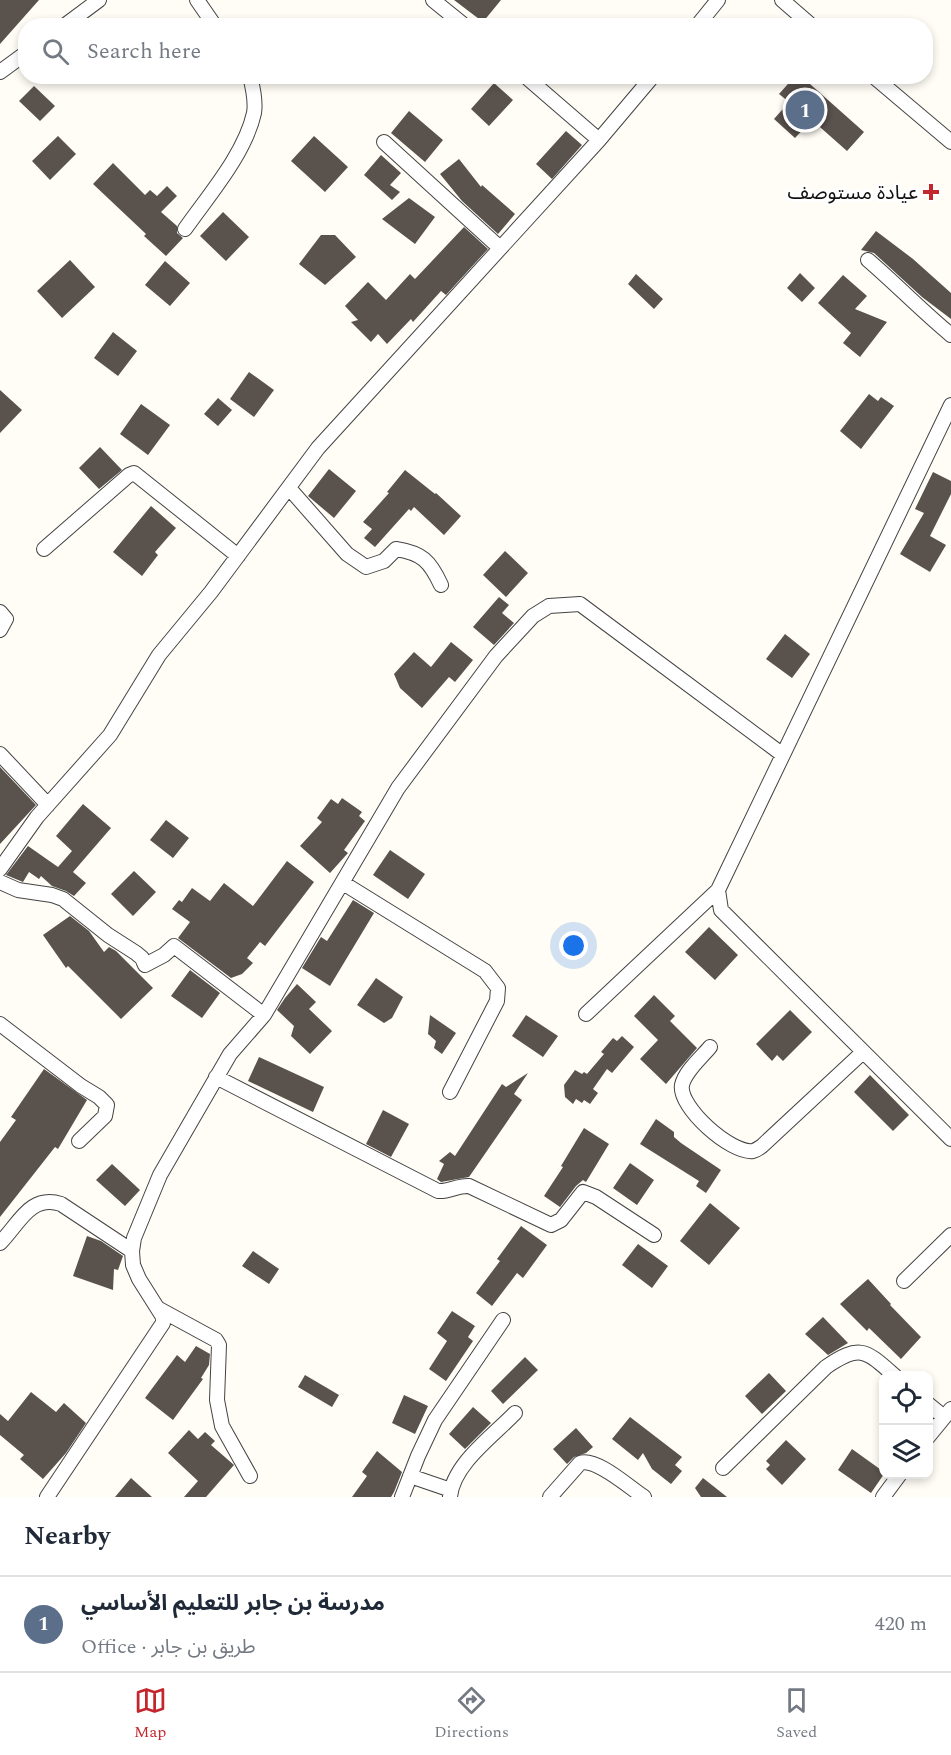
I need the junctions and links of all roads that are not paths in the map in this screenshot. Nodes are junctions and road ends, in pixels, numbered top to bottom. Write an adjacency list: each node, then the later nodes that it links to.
1 (99, 0): 6 (street)
2 (197, 0): 7 (street)
3 (433, 0): 8 (street)
4 (718, 0): 9 (street)
5 (782, 0): 10 (street)
6 (75, 18)
7 (209, 18)
8 (455, 18)
9 (703, 18)
10 (803, 18)
11 (18, 59): 12 (street)
12 (0, 72)
13 (252, 84): 20 (street)
14 (534, 84): 17 (street)
15 (646, 84): 17 (street)
16 (882, 84): 19 (street)
17 (599, 140): 21 (street)
18 (384, 142): 21 (street)
19 (951, 142)
20 (185, 229)
21 (501, 248): 25 (street)
22 (868, 260): 23 (street)
23 (951, 335)
24 (951, 405): 32 (street)
25 (289, 488): 27 (street); 28 (street)
26 (44, 549): 27 (street)
27 (238, 556): 33 (street)
28 (441, 585)
29 (0, 612): 30 (street)
30 (0, 630)
31 (0, 754): 33 (street)
32 (783, 755): 36 (street); 37 (street)
33 (48, 805): 34 (street)
34 (0, 869)
35 (0, 882): 39 (street)
36 (343, 883): 39 (street); 44 (street)
37 (718, 890): 38 (street); 42 (street)
38 (586, 1014)
39 (264, 1015): 43 (street)
40 (0, 1024): 46 (street)
41 (710, 1047): 42 (street)
42 (863, 1052): 45 (street)
43 (216, 1077): 47 (street); 50 (street)
44 (450, 1092)
45 (951, 1139)
46 (79, 1141)
47 (654, 1235)
48 (951, 1235): 51 (street)
49 (0, 1243): 50 (street)
50 (132, 1251): 52 (street)
51 (904, 1281)
52 (159, 1309): 60 (street); 64 (street)
53 (503, 1320): 61 (street)
54 (889, 1371): 59 (street)
55 (933, 1406): 57 (street)
56 (515, 1413): 63 (street)
57 (948, 1413): 58 (street)
58 (933, 1431)
59 (723, 1468)
60 (250, 1476)
61 (410, 1476): 63 (street); 65 (street)
62 (896, 1479): 68 (street)
63 (451, 1494)
64 (47, 1497)
65 (402, 1497)
66 (550, 1497): 67 (street)
67 (644, 1497)
68 (883, 1497)

